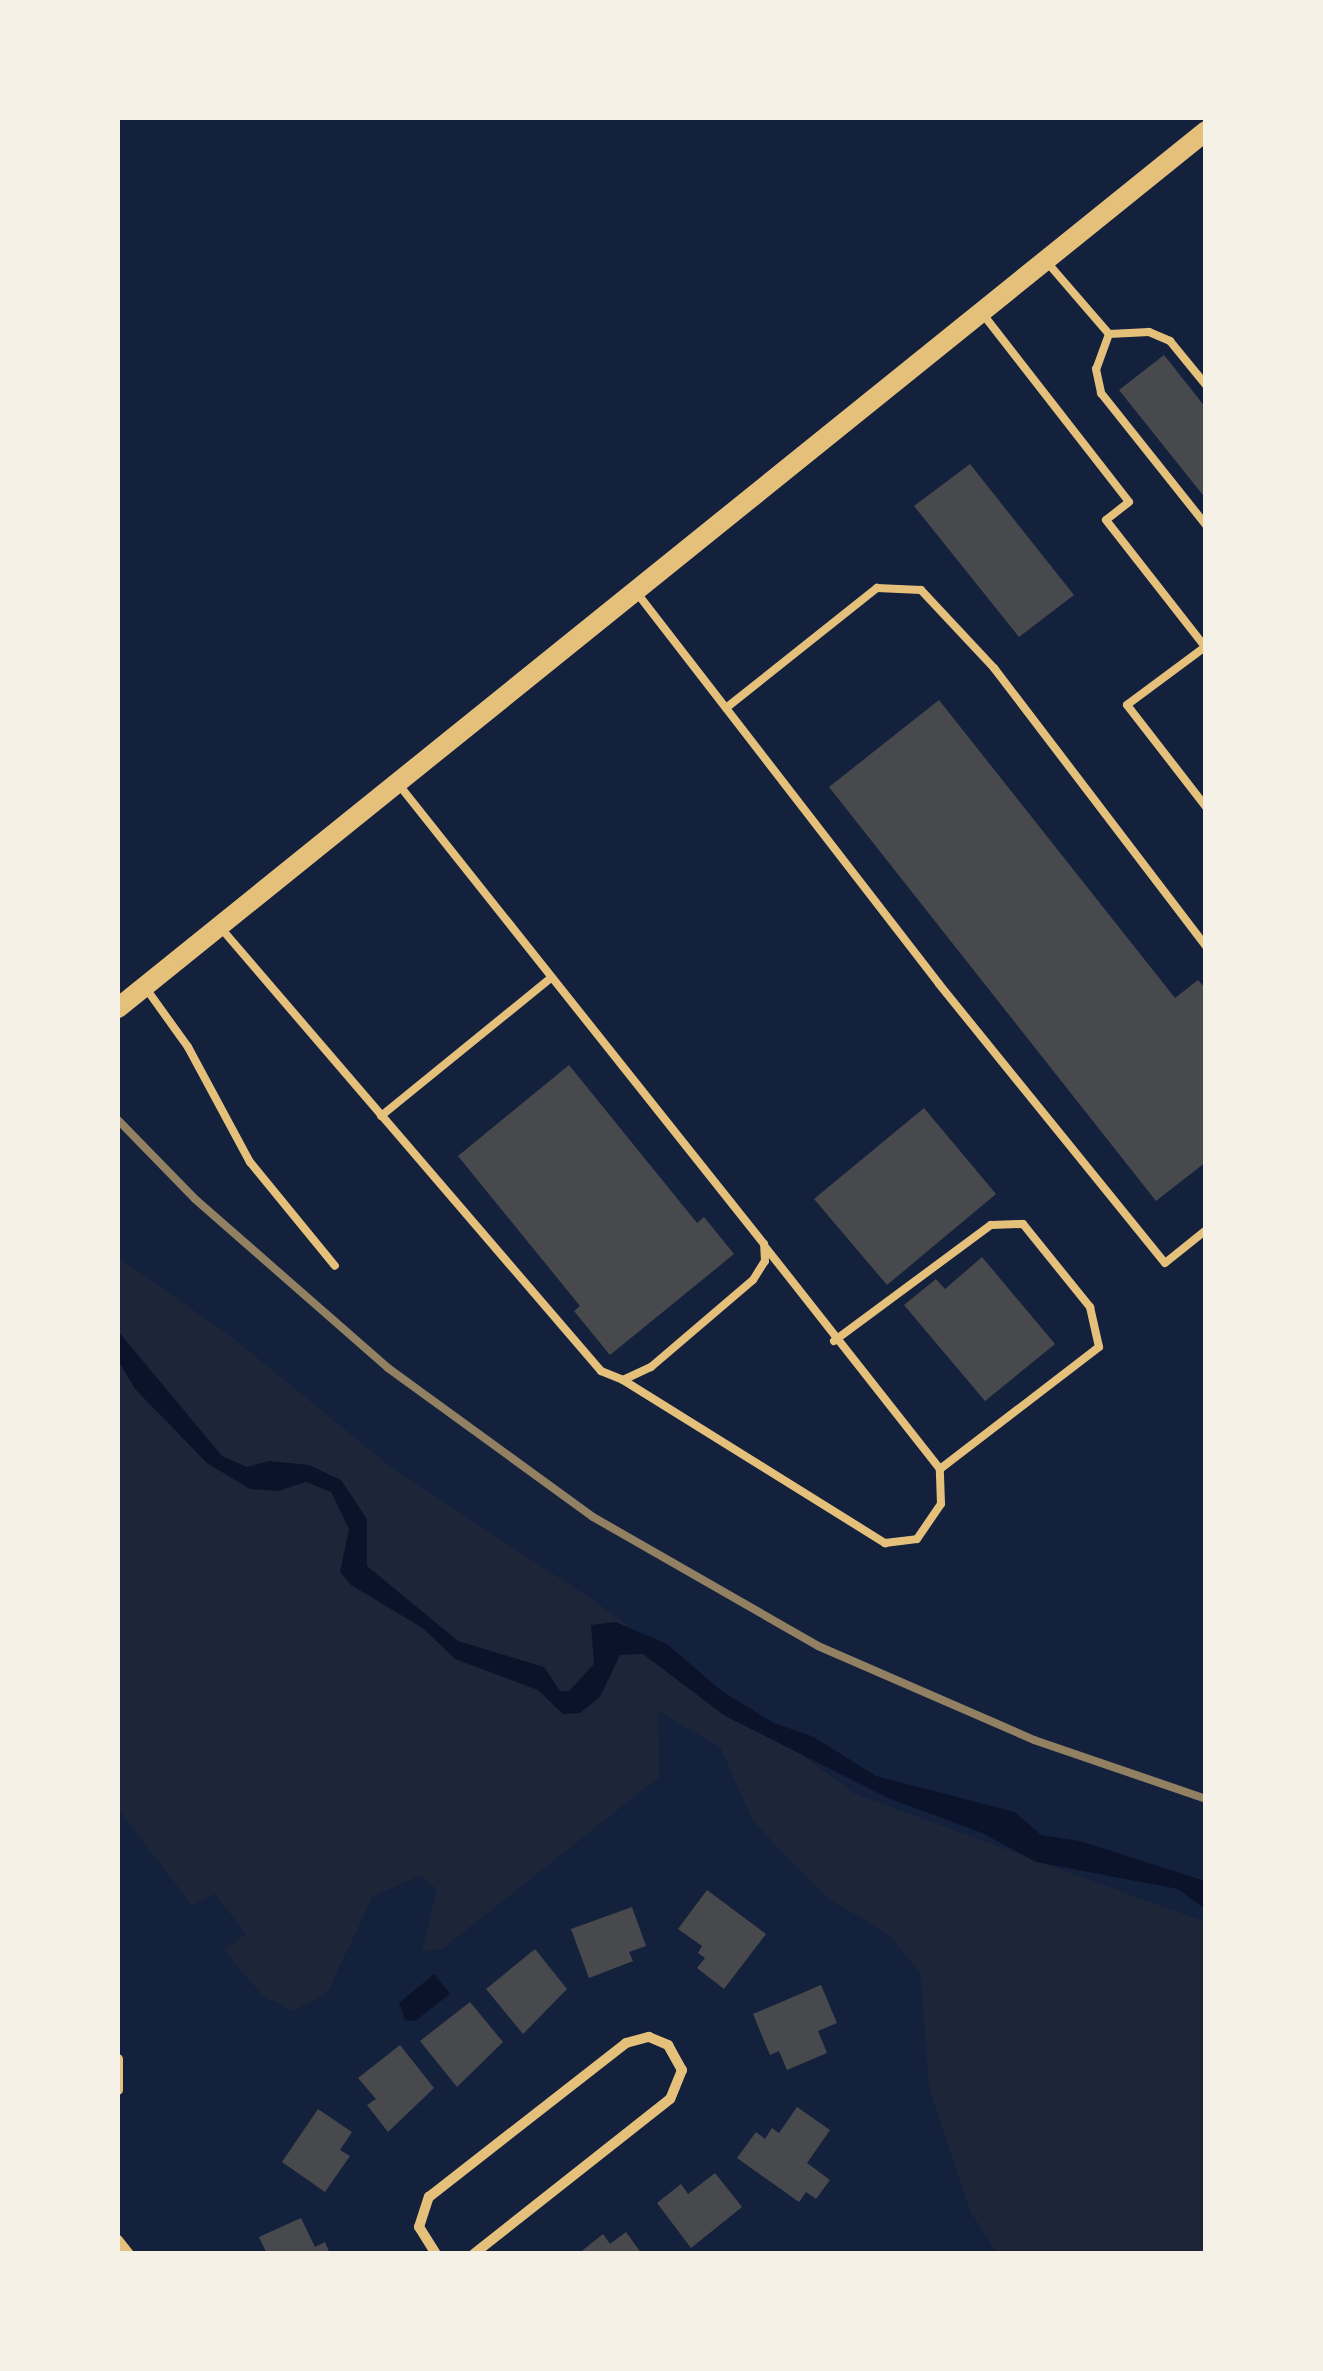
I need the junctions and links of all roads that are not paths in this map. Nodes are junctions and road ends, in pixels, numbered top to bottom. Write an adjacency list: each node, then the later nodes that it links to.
1 (1206, 131): 2 (main road)
2 (1046, 261): 3 (main road); 4 (lane)
3 (982, 313): 7 (main road); 8 (lane)
4 (1108, 334): 5 (lane); 6 (lane)
5 (1206, 385)
6 (1206, 525)
7 (638, 593): 9 (lane); 10 (main road)
8 (1205, 648): 11 (lane)
9 (726, 708): 13 (lane); 18 (lane)
10 (399, 785): 12 (main road); 14 (lane)
11 (1206, 807)
12 (220, 927): 15 (main road); 17 (lane)
13 (1206, 946)
14 (552, 978): 17 (lane); 19 (lane)
15 (144, 987): 16 (main road); 20 (lane)
16 (118, 1008)
17 (382, 1116): 22 (lane)
18 (1206, 1230)
19 (764, 1244): 21 (lane); 22 (lane)
20 (335, 1266)
21 (834, 1341): 23 (lane); 23 (lane)
22 (622, 1380): 23 (lane)
23 (940, 1469)
24 (118, 2058): 25 (street)
25 (118, 2090)
26 (118, 2240): 27 (street)
27 (128, 2254)
28 (436, 2254): 29 (street)
29 (474, 2254)

